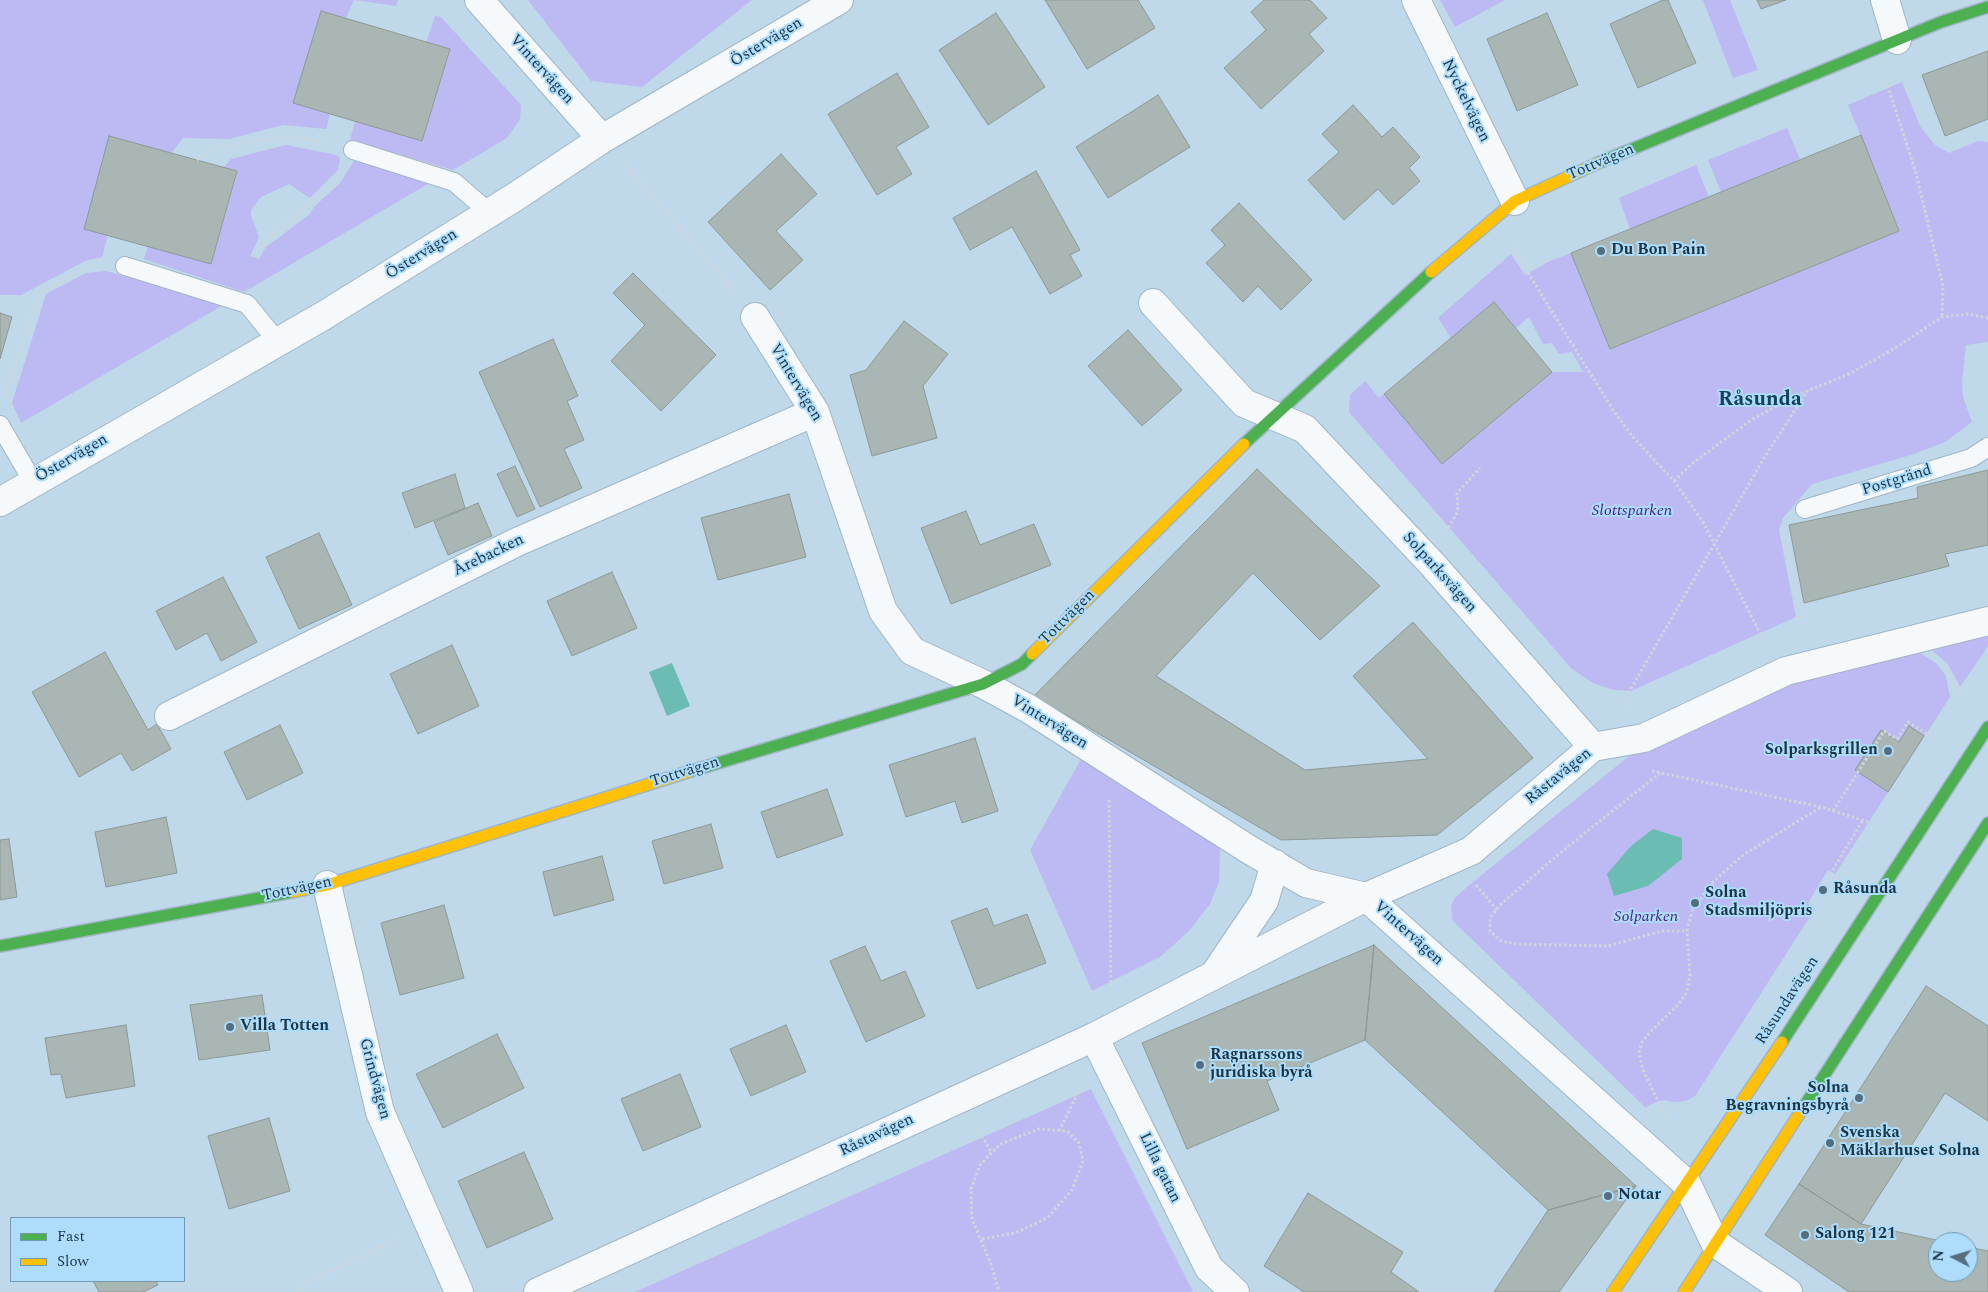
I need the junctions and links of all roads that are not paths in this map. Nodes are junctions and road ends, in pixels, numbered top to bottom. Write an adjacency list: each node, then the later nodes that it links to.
1 (479, 0): 7 (street, Vintervägen)
2 (839, 0): 7 (street, Östervägen)
3 (1416, 0): 9 (street, Nyckelvägen)
4 (1885, 0): 6 (street)
5 (1988, 7): 6 (street, Tottvägen)
6 (1898, 40): 9 (street, Tottvägen)
7 (602, 139): 10 (street, Östervägen)
8 (353, 150): 10 (lane)
9 (1515, 201): 16 (street, Tottvägen)
10 (490, 212): 14 (street, Östervägen)
11 (125, 266): 14 (lane)
12 (1153, 303): 16 (street)
13 (754, 318): 15 (street, Vintervägen)
14 (278, 342): 19 (street, Östervägen)
15 (816, 412): 23 (street, Vintervägen); 24 (street, Årebacken)
16 (1272, 416): 23 (street, Tottvägen); 26 (street, Solparksvägen)
17 (0, 424): 19 (lane)
18 (1988, 448): 21 (lane, Postgränd)
19 (33, 482): 20 (street, Östervägen)
20 (0, 502)
21 (1805, 509)
22 (1988, 621): 26 (street, Råstavägen)
23 (983, 684): 28 (street, Vintervägen); 29 (street, Tottvägen)
24 (169, 716)
25 (1988, 727): 34 (street, Råsundavägen)
26 (1592, 747): 30 (street, Råstavägen)
27 (1988, 823): 35 (street)
28 (1275, 864): 30 (street, Vintervägen); 32 (street, Råstavägen)
29 (327, 885): 31 (street, Tottvägen); 36 (street, Grindvägen)
30 (1366, 897): 32 (street, Råstavägen); 34 (street, Vintervägen)
31 (0, 946)
32 (1213, 976): 33 (street, Råstavägen)
33 (1094, 1037): 37 (street, Råstavägen); 38 (street, Lilla gatan)
34 (1687, 1184): 35 (street, Vintervägen); 39 (street, Råsundavägen)
35 (1715, 1243): 40 (street); 41 (street)
36 (459, 1292)
37 (538, 1292)
38 (1235, 1292)
39 (1614, 1292)
40 (1684, 1292)
41 (1788, 1292)

